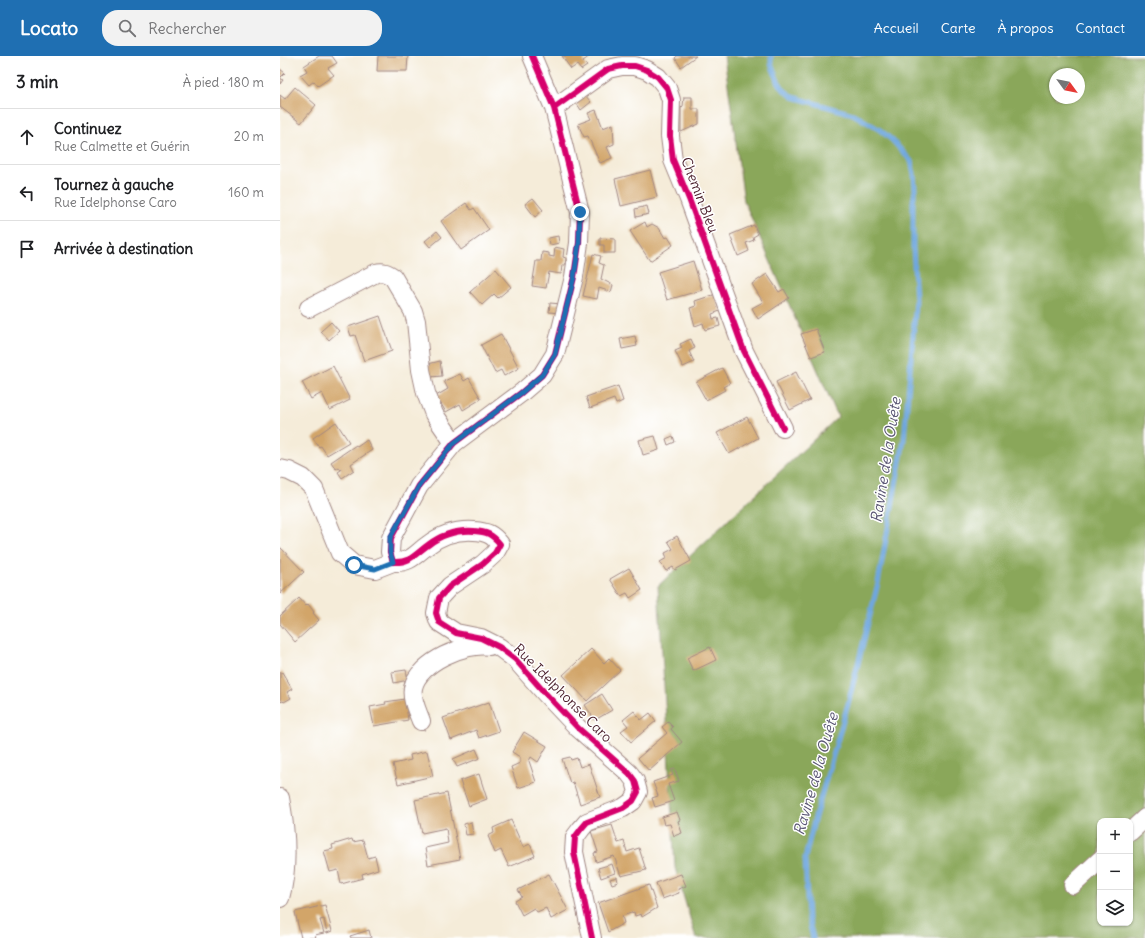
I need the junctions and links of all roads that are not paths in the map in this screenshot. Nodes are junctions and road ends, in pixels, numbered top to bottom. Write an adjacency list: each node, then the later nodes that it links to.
1 (532, 56): 3 (street)
2 (607, 63): 3 (street, Chemin Bleu); 5 (street, Chemin Bleu)
3 (554, 108): 6 (street)
4 (309, 308): 6 (street)
5 (783, 428)
6 (454, 443): 8 (street)
7 (280, 469): 8 (street)
8 (393, 562): 9 (street, Rue Idelphonse Caro)
9 (499, 647): 10 (street); 17 (street, Rue Idelphonse Caro)
10 (421, 721)
11 (280, 798): 16 (street)
12 (1145, 818): 13 (street)
13 (1133, 829)
14 (1097, 863): 15 (street)
15 (1073, 885)
16 (280, 898)
17 (592, 938)

